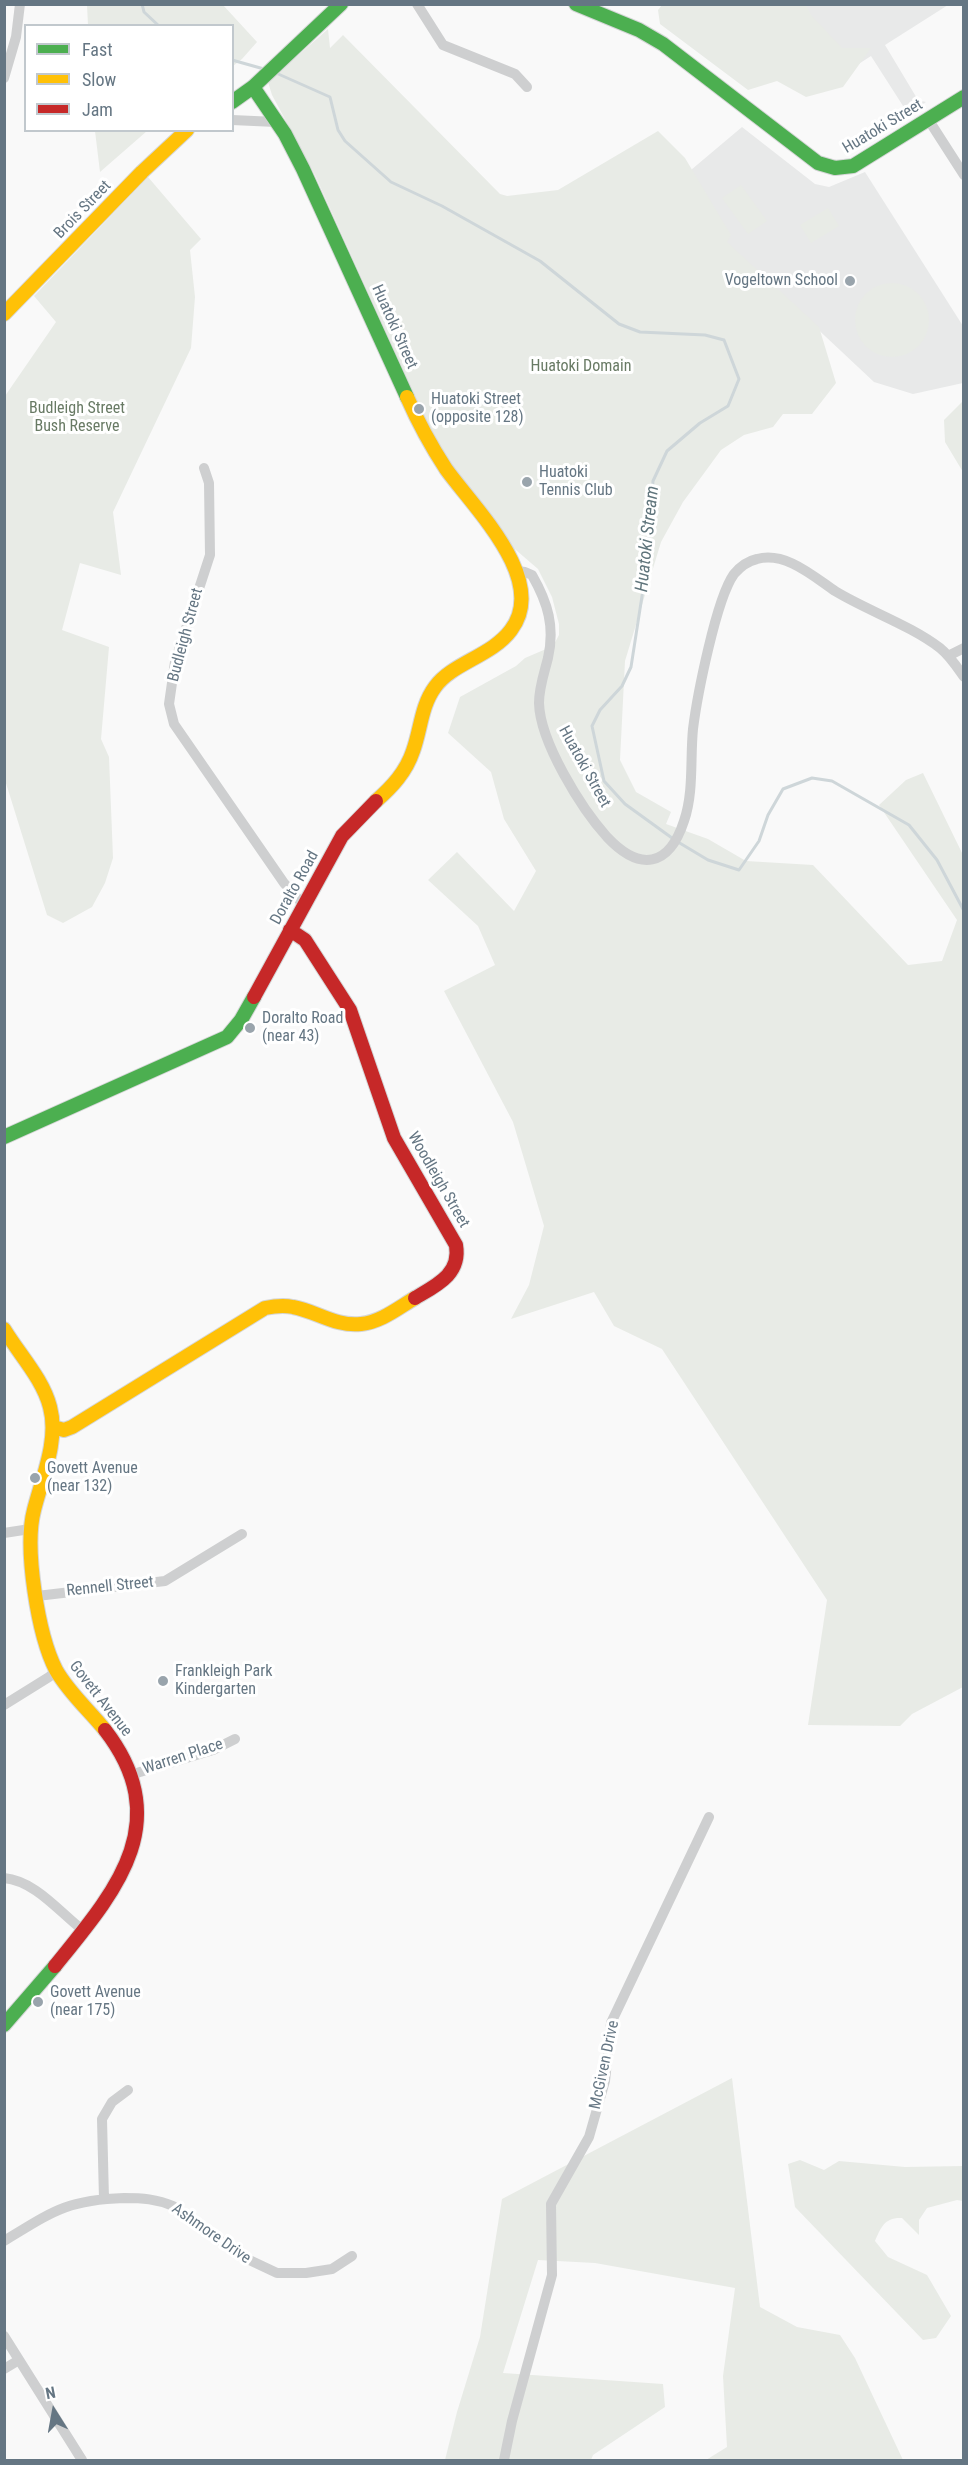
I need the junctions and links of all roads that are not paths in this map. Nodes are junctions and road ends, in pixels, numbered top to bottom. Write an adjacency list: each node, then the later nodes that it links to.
1 (20, 4): 5 (street)
2 (341, 4): 7 (street)
3 (417, 4): 8 (street)
4 (576, 4): 11 (street, Huatoki Street)
5 (7, 60): 6 (street)
6 (4, 78)
7 (258, 83): 10 (street); 13 (street, Huatoki Street)
8 (527, 87)
9 (963, 97): 11 (street, Huatoki Street)
10 (234, 101)
11 (928, 119): 15 (street)
12 (234, 120): 13 (street)
13 (276, 122): 18 (street, Huatoki Street)
14 (185, 132): 16 (street, Brois Street)
15 (963, 175)
16 (4, 314)
17 (204, 468): 22 (street, Budleigh Street)
18 (517, 571): 20 (street, Huatoki Street); 22 (street, Doralto Road)
19 (963, 648): 20 (street)
20 (948, 656): 21 (street, Huatoki Street)
21 (963, 677)
22 (306, 903): 23 (street, Doralto Road)
23 (290, 930): 24 (street, Doralto Road); 26 (street, Woodleigh Street)
24 (4, 1137)
25 (4, 1329): 26 (street, Govett Avenue)
26 (53, 1427): 27 (street, Govett Avenue)
27 (30, 1529): 28 (street); 30 (street, Govett Avenue)
28 (4, 1533)
29 (242, 1534): 30 (street, Rennell Street)
30 (37, 1596): 31 (street, Govett Avenue)
31 (56, 1671): 32 (street); 34 (street, Govett Avenue)
32 (4, 1705)
33 (235, 1739): 34 (street, Warren Place)
34 (130, 1774): 37 (street, Govett Avenue)
35 (709, 1817): 47 (street, McGiven Drive)
36 (4, 1878): 37 (street)
37 (84, 1931): 38 (street, Govett Avenue)
38 (4, 2025)
39 (128, 2090): 40 (street)
40 (104, 2199): 41 (street, Ashmore Drive); 42 (street, Ashmore Drive)
41 (4, 2241)
42 (352, 2256)
43 (4, 2336): 44 (street)
44 (19, 2360): 45 (street); 46 (street)
45 (4, 2369)
46 (82, 2460)
47 (504, 2460)

